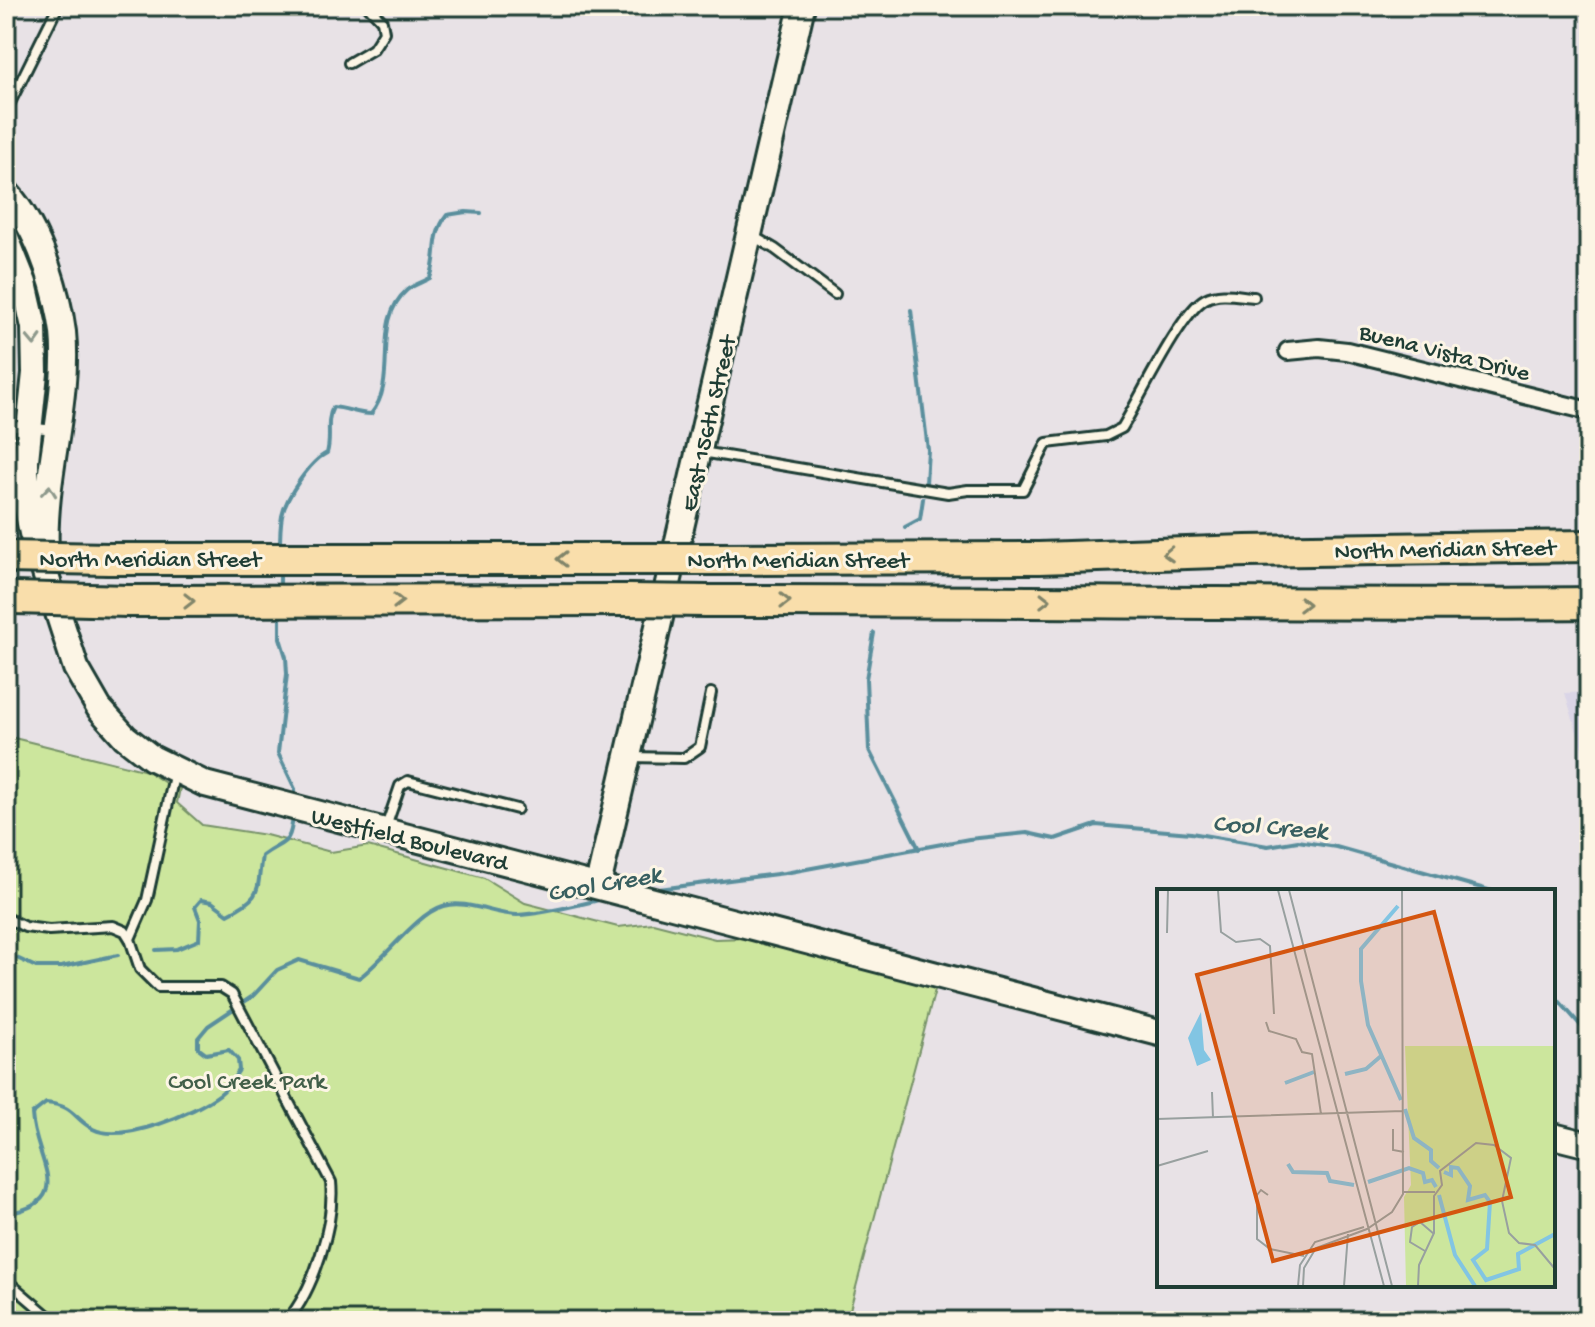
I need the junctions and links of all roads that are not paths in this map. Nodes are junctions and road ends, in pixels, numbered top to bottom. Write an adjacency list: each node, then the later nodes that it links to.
1 (58, 6): 5 (lane)
2 (368, 6): 4 (lane)
3 (802, 6): 7 (street, East 156th Street)
4 (349, 63)
5 (6, 111)
6 (6, 192): 14 (street, Westfield Boulevard)
7 (750, 235): 9 (lane); 15 (street, East 156th Street)
8 (6, 238): 13 (street, Westfield Boulevard, one-way to 13)
9 (835, 294)
10 (1254, 297): 15 (lane)
11 (1288, 351): 12 (street, Buena Vista Drive)
12 (1589, 411)
13 (18, 426): 14 (lane); 24 (street, Westfield Boulevard)
14 (56, 430): 24 (street, Westfield Boulevard, one-way to 14)
15 (701, 452): 26 (street, East 156th Street)
16 (1589, 526): 18 (highway)
17 (1589, 546): 18 (highway, North Meridian Street)
18 (1246, 551): 19 (highway, North Meridian Street, one-way to 19, bridge)
19 (6, 557)
20 (9, 599): 22 (highway, North Meridian Street, one-way to 22, bridge)
21 (1589, 603): 22 (highway, North Meridian Street)
22 (1362, 605): 23 (highway)
23 (1589, 615)
24 (62, 623): 27 (street, Westfield Boulevard)
25 (711, 693): 26 (lane)
26 (629, 757): 30 (street, East 156th Street)
27 (175, 770): 29 (street, Westfield Boulevard); 32 (lane)
28 (517, 809): 29 (lane)
29 (385, 831): 30 (street, Westfield Boulevard)
30 (606, 887): 33 (street, Westfield Boulevard)
31 (6, 918): 32 (lane)
32 (130, 939): 38 (lane)
33 (1157, 1032)
34 (1555, 1136): 35 (street)
35 (1589, 1145)
36 (6, 1280): 37 (lane)
37 (54, 1321)
38 (287, 1321)

